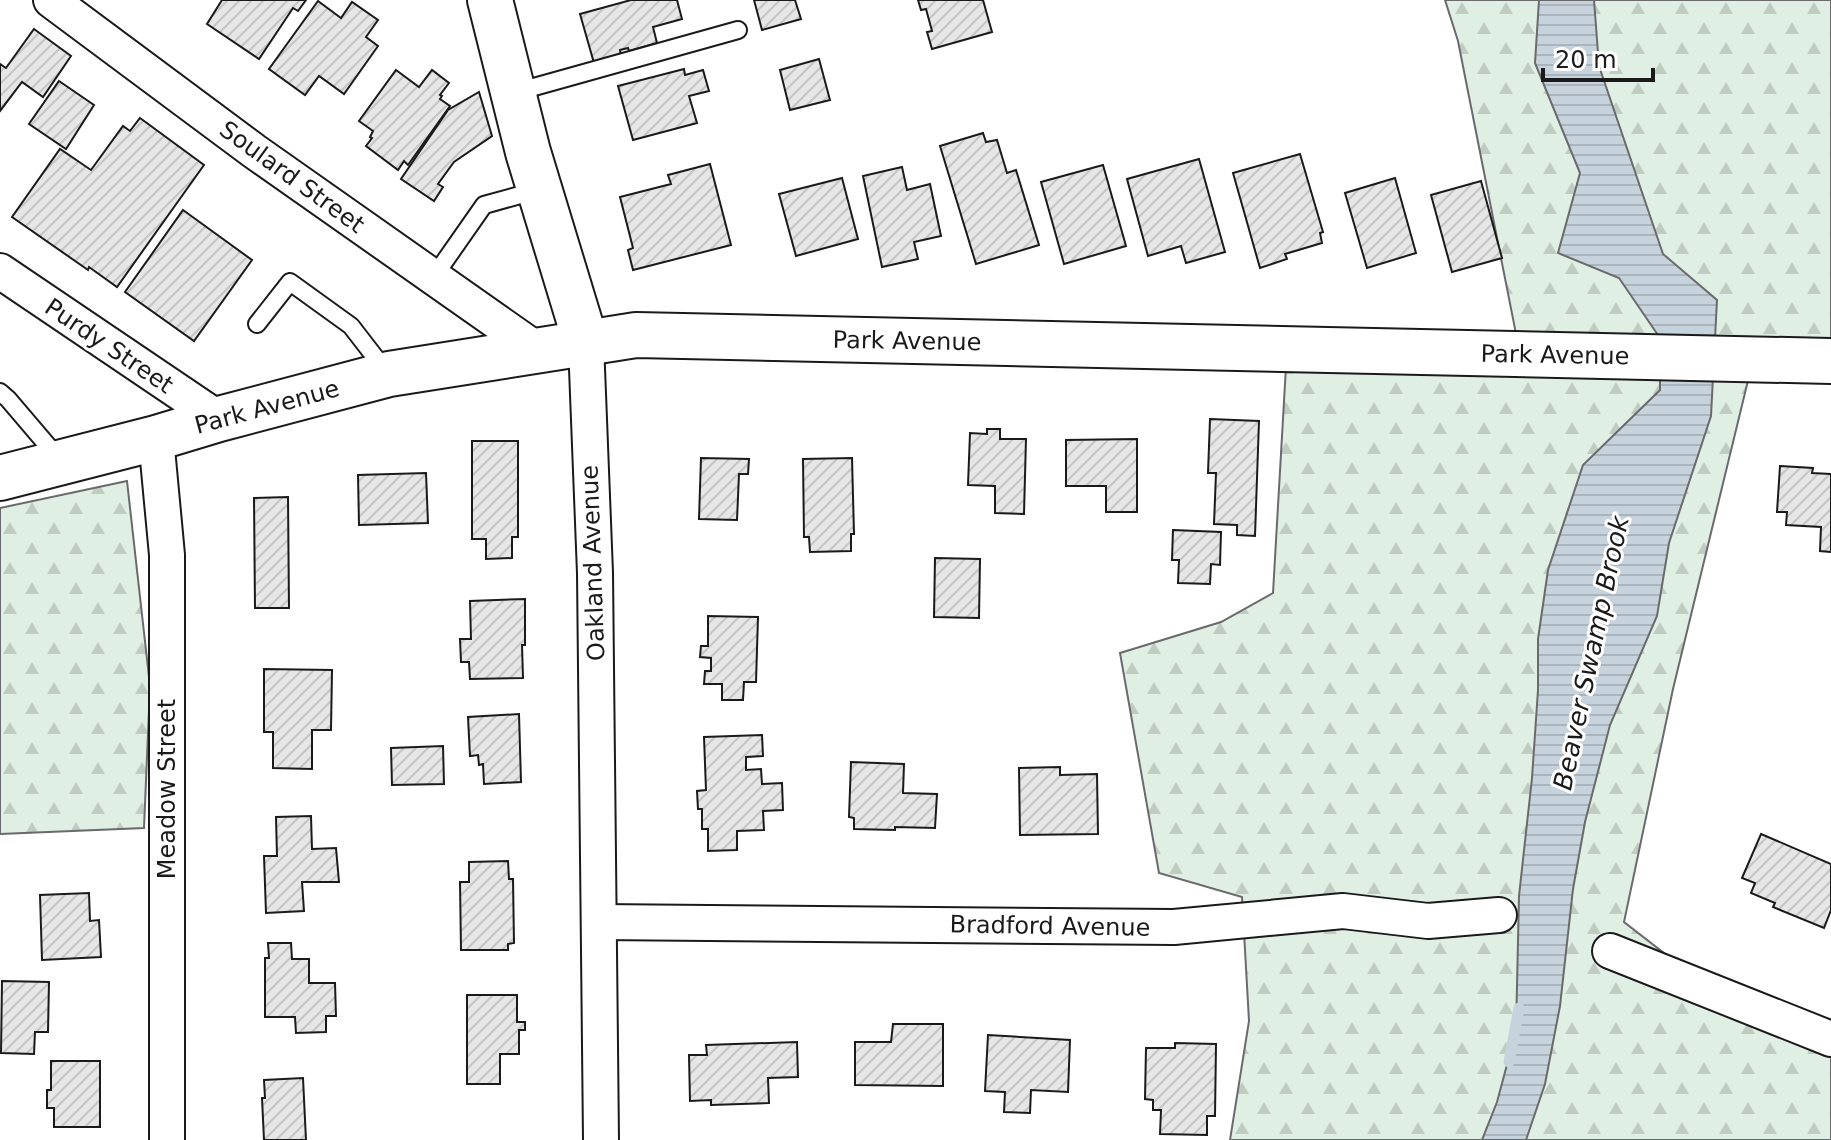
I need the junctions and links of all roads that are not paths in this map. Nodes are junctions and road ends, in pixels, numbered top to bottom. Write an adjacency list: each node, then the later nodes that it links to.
1 (51, 0): 7 (street, Soulard Street)
2 (490, 0): 4 (street, Oakland Avenue)
3 (738, 30): 4 (lane)
4 (514, 93): 5 (street, Oakland Avenue)
5 (540, 189): 7 (lane); 9 (street, Oakland Avenue)
6 (0, 271): 14 (street, Purdy Street)
7 (433, 278): 10 (street, Soulard Street)
8 (257, 324): 12 (lane)
9 (586, 343): 10 (street, Park Avenue); 11 (street, Park Avenue); 19 (street, Oakland Avenue)
10 (537, 350): 12 (street, Park Avenue)
11 (1831, 361)
12 (389, 374): 14 (street, Park Avenue)
13 (0, 392): 16 (lane)
14 (219, 419): 15 (street, Park Avenue)
15 (156, 438): 16 (street, Park Avenue); 22 (street, Meadow Street)
16 (62, 462): 17 (street, Park Avenue)
17 (0, 478)
18 (1499, 915): 19 (street, Bradford Avenue)
19 (599, 922): 23 (street, Oakland Avenue)
20 (1610, 951): 21 (street)
21 (1831, 1039)
22 (167, 1140)
23 (601, 1140)

